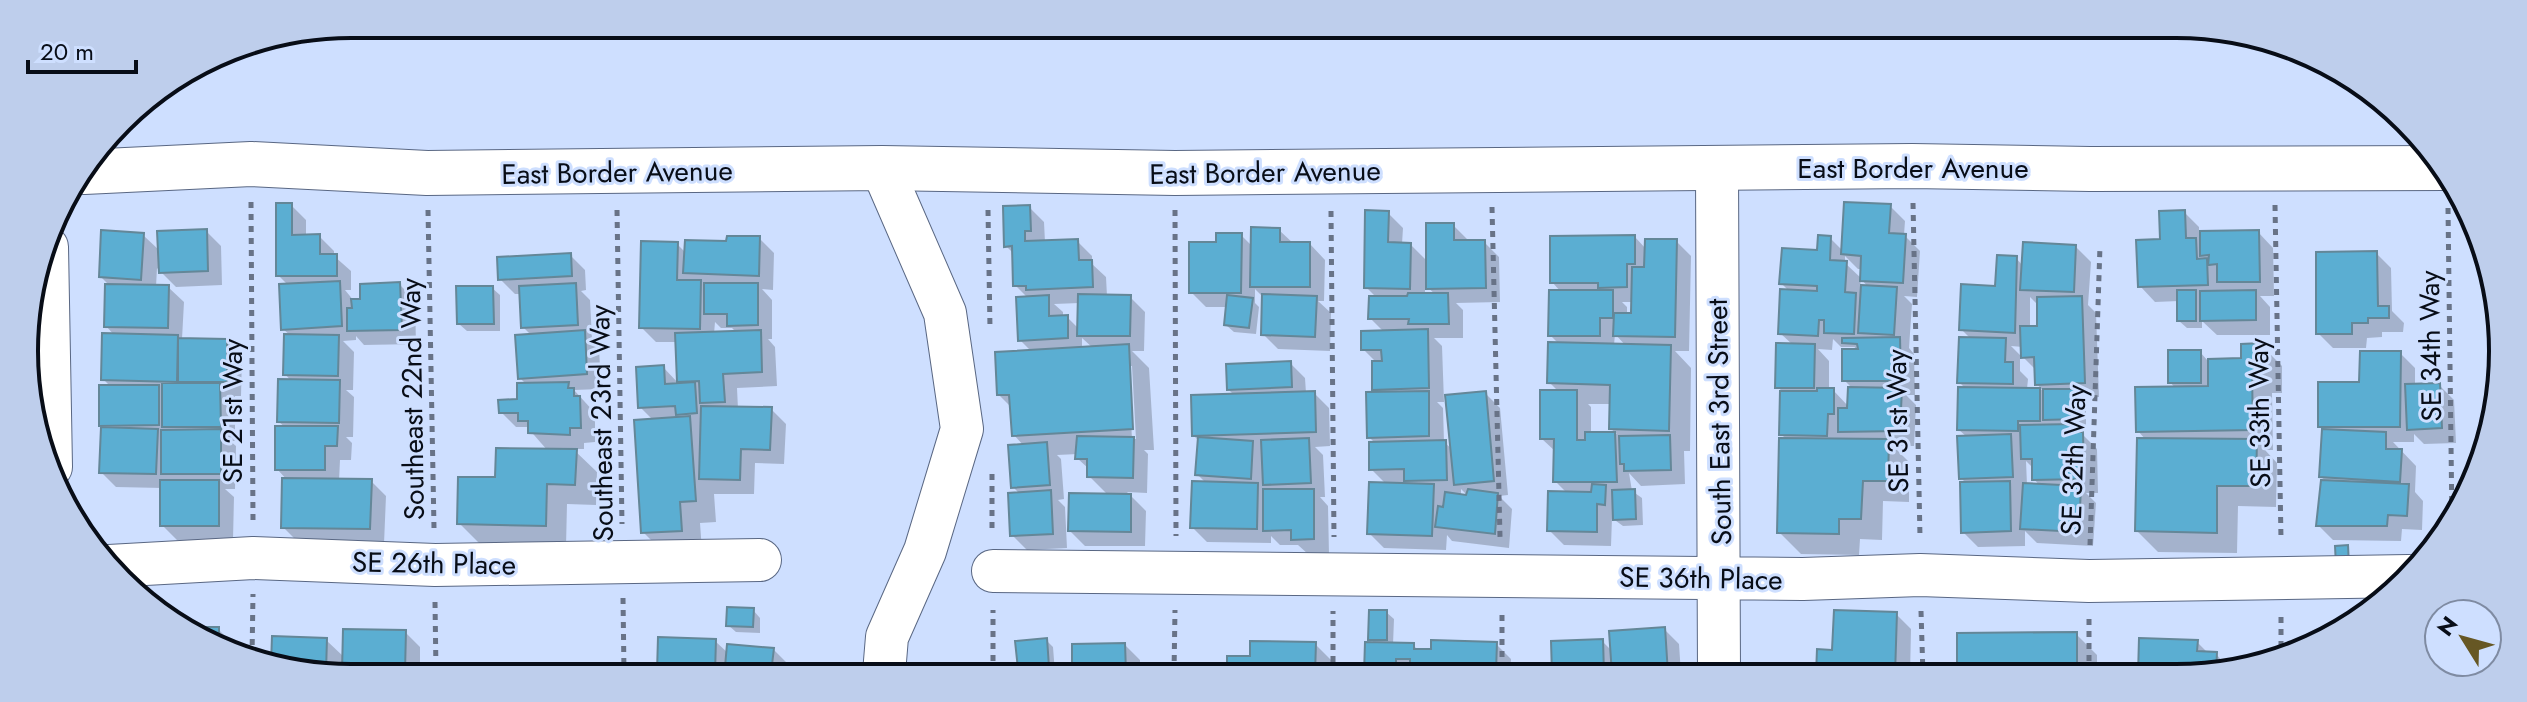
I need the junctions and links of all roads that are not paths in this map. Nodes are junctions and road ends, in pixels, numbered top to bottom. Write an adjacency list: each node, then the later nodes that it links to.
1 (882, 168): 2 (street, East Border Avenue); 3 (street, East Border Avenue); 12 (street)
2 (1717, 170): 4 (street, East Border Avenue); 11 (street, South East 3rd Street)
3 (95, 171)
4 (2440, 183)
5 (48, 276): 6 (street)
6 (50, 437)
7 (760, 560): 8 (street, SE 26th Place)
8 (124, 565)
9 (993, 571): 11 (street, SE 36th Place)
10 (2393, 576): 11 (street, SE 36th Place)
11 (1720, 578): 13 (street, South East 3rd Street)
12 (885, 664)
13 (1719, 664)

